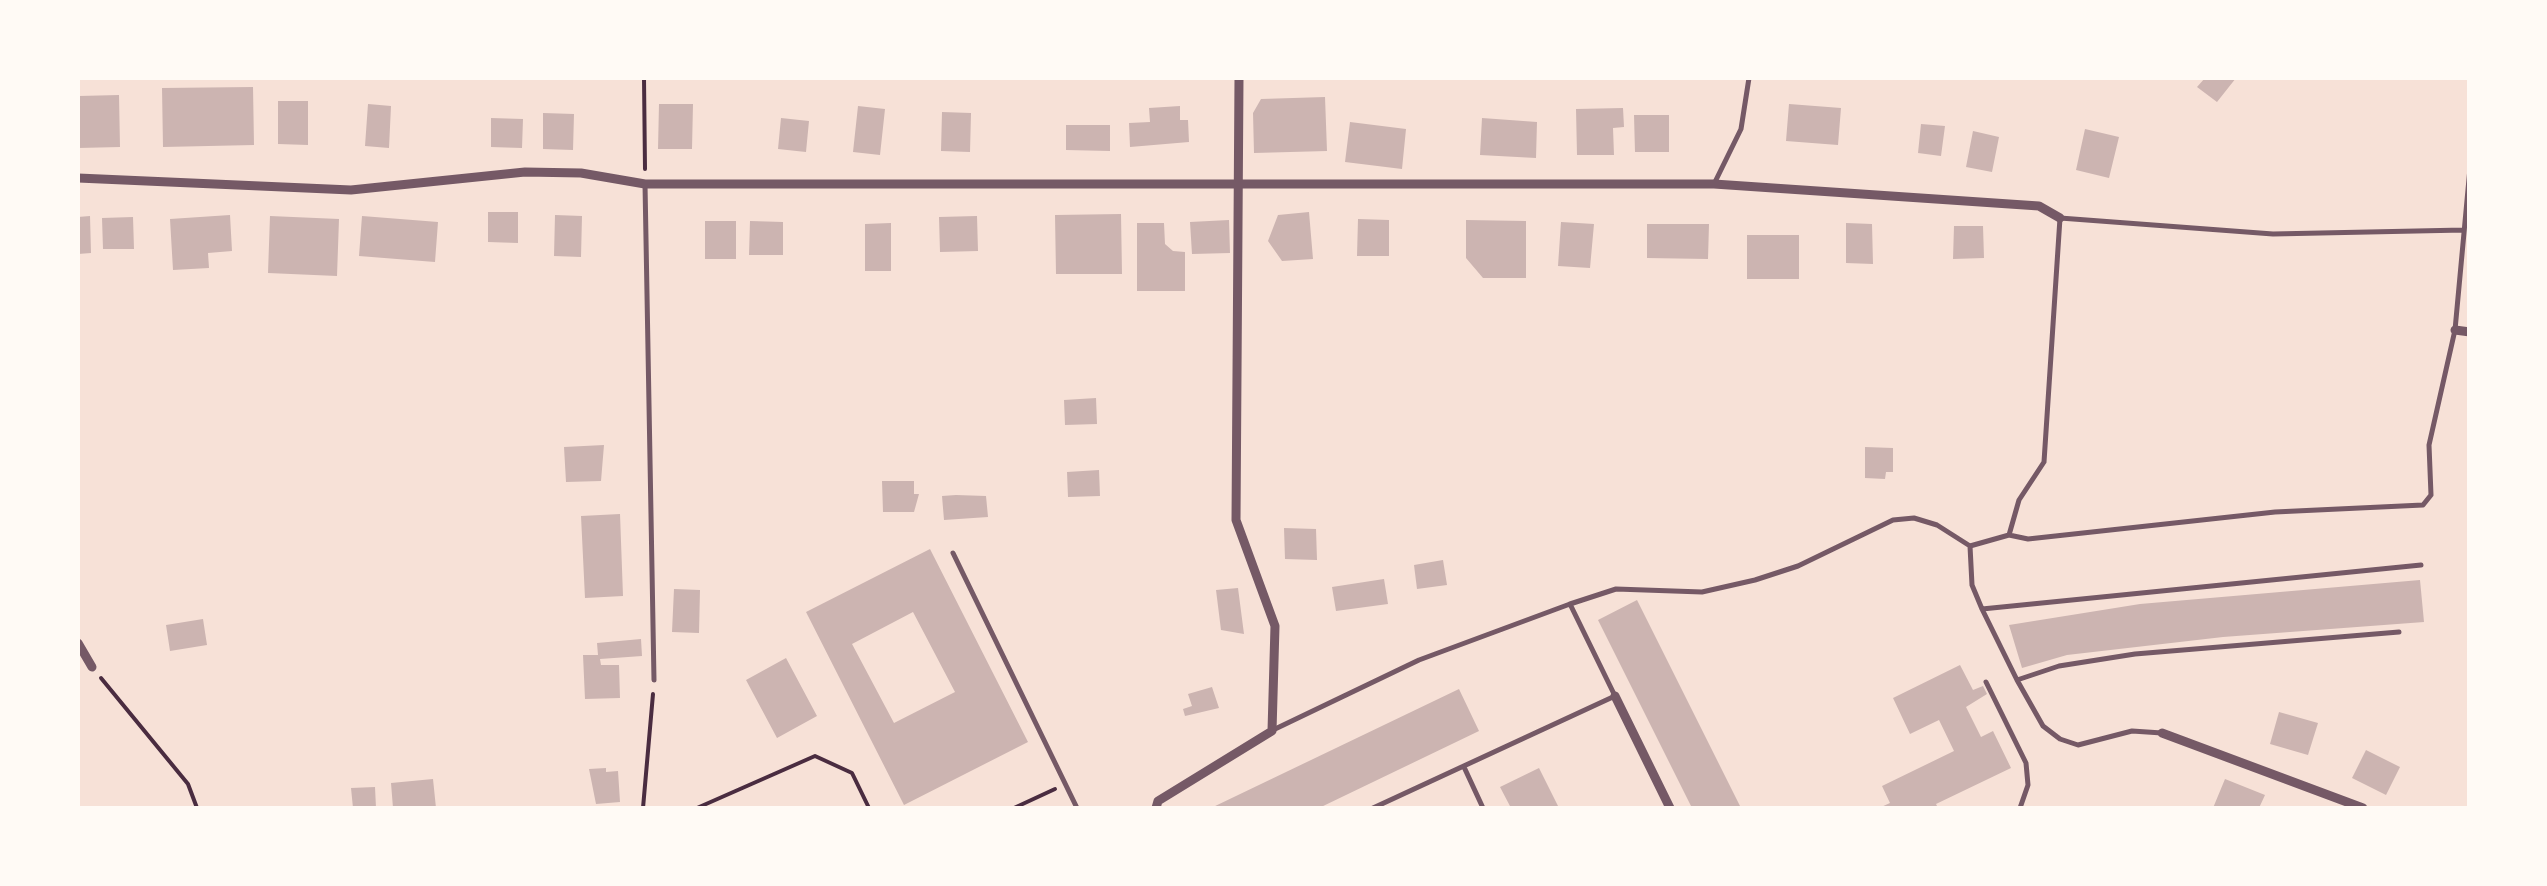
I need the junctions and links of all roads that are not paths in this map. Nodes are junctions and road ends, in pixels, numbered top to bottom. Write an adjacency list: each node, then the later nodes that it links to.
1 (1239, 78): 7 (street)
2 (1749, 78): 6 (lane)
3 (2470, 168): 9 (lane)
4 (78, 178): 5 (street)
5 (645, 184): 7 (street); 21 (lane)
6 (1714, 184): 7 (street); 8 (street)
7 (1241, 185): 25 (street)
8 (2060, 218): 9 (lane); 12 (lane)
9 (2464, 230): 10 (lane)
10 (2455, 330): 11 (street); 12 (lane)
11 (2470, 332)
12 (2009, 534): 13 (lane)
13 (1970, 546): 16 (lane); 17 (lane)
14 (953, 553): 28 (lane)
15 (2421, 565): 17 (lane)
16 (1570, 604): 24 (lane); 25 (lane)
17 (1982, 609): 22 (lane)
18 (2398, 632): 22 (lane)
19 (78, 642): 20 (street)
20 (92, 667)
21 (654, 680)
22 (2018, 680): 26 (lane)
23 (1986, 682): 33 (lane)
24 (1615, 696): 27 (lane); 32 (street)
25 (1272, 730): 29 (street)
26 (2162, 733): 34 (street)
27 (1464, 767): 30 (lane); 31 (lane)
28 (1077, 808)
29 (1156, 808)
30 (1373, 808)
31 (1484, 808)
32 (1670, 808)
33 (2020, 808)
34 (2363, 808)

